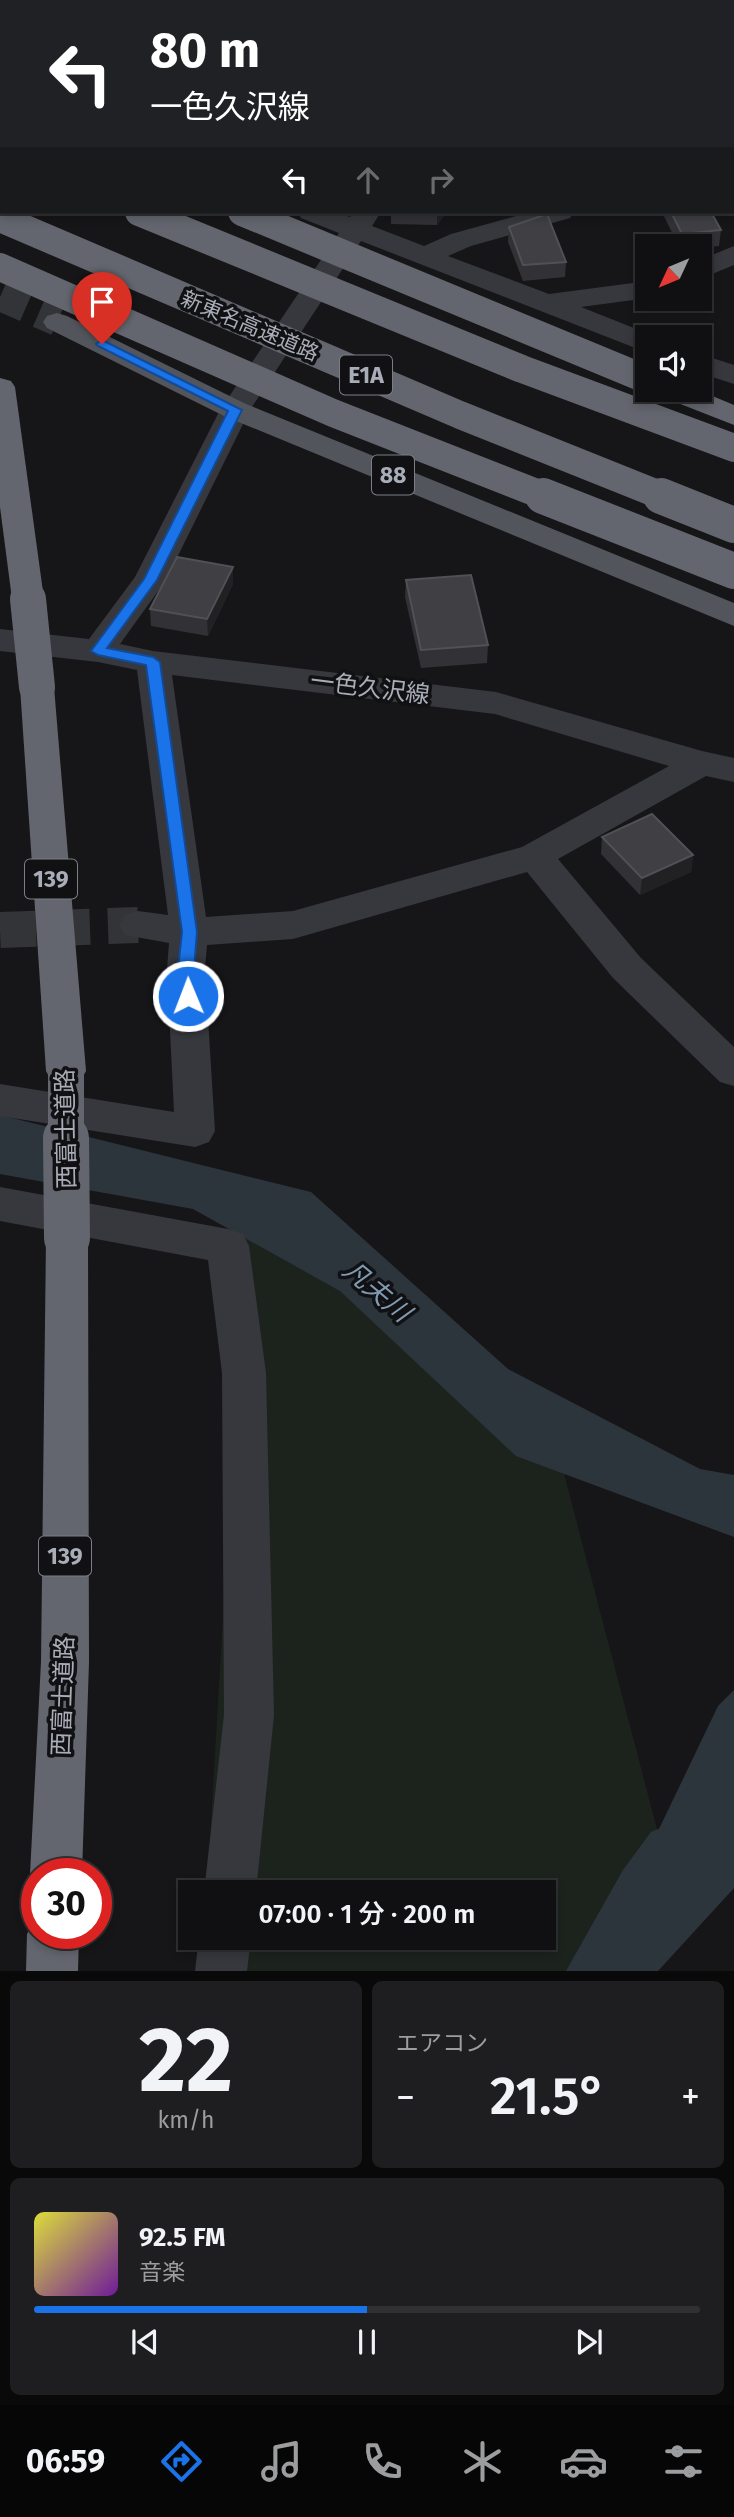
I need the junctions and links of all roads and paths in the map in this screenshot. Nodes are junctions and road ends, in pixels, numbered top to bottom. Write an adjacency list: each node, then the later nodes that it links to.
1 (144, 214): 22 (highway, bridge)
2 (247, 214): 16 (highway, bridge)
3 (322, 214): 6 (street)
4 (553, 214): 8 (street)
5 (0, 218): 23 (highway, 新東名高速道路 / E1A, bridge)
6 (361, 221): 8 (street); 20 (street)
7 (734, 254): 9 (street)
8 (424, 256): 12 (street)
9 (712, 265)
10 (0, 267): 24 (highway, bridge)
11 (635, 291): 12 (street)
12 (544, 303): 14 (street)
13 (57, 322): 20 (main road, 88)
14 (635, 338)
15 (712, 367): 17 (street)
16 (635, 375)
17 (734, 375)
18 (0, 387): 36 (highway, 西富士道路 / 139, bridge)
19 (700, 402): 21 (highway)
20 (235, 410): 25 (main road, 88); 27 (street)
21 (734, 416)
22 (734, 448)
23 (734, 526)
24 (734, 571)
25 (734, 615)
26 (0, 640): 27 (street, 一色久沢線)
27 (98, 651): 28 (street, 一色久沢線)
28 (153, 662): 29 (street, 一色久沢線); 32 (street)
29 (717, 766): 30 (street)
30 (535, 856): 32 (street); 33 (street)
31 (138, 925): 32 (street)
32 (190, 932): 34 (street)
33 (734, 1071)
34 (0, 1100)
35 (0, 1204): 37 (street)
36 (57, 1858)
37 (231, 1880)
38 (52, 1949): 40 (highway)
39 (223, 1950): 41 (street)
40 (51, 1971)
41 (221, 1971)

